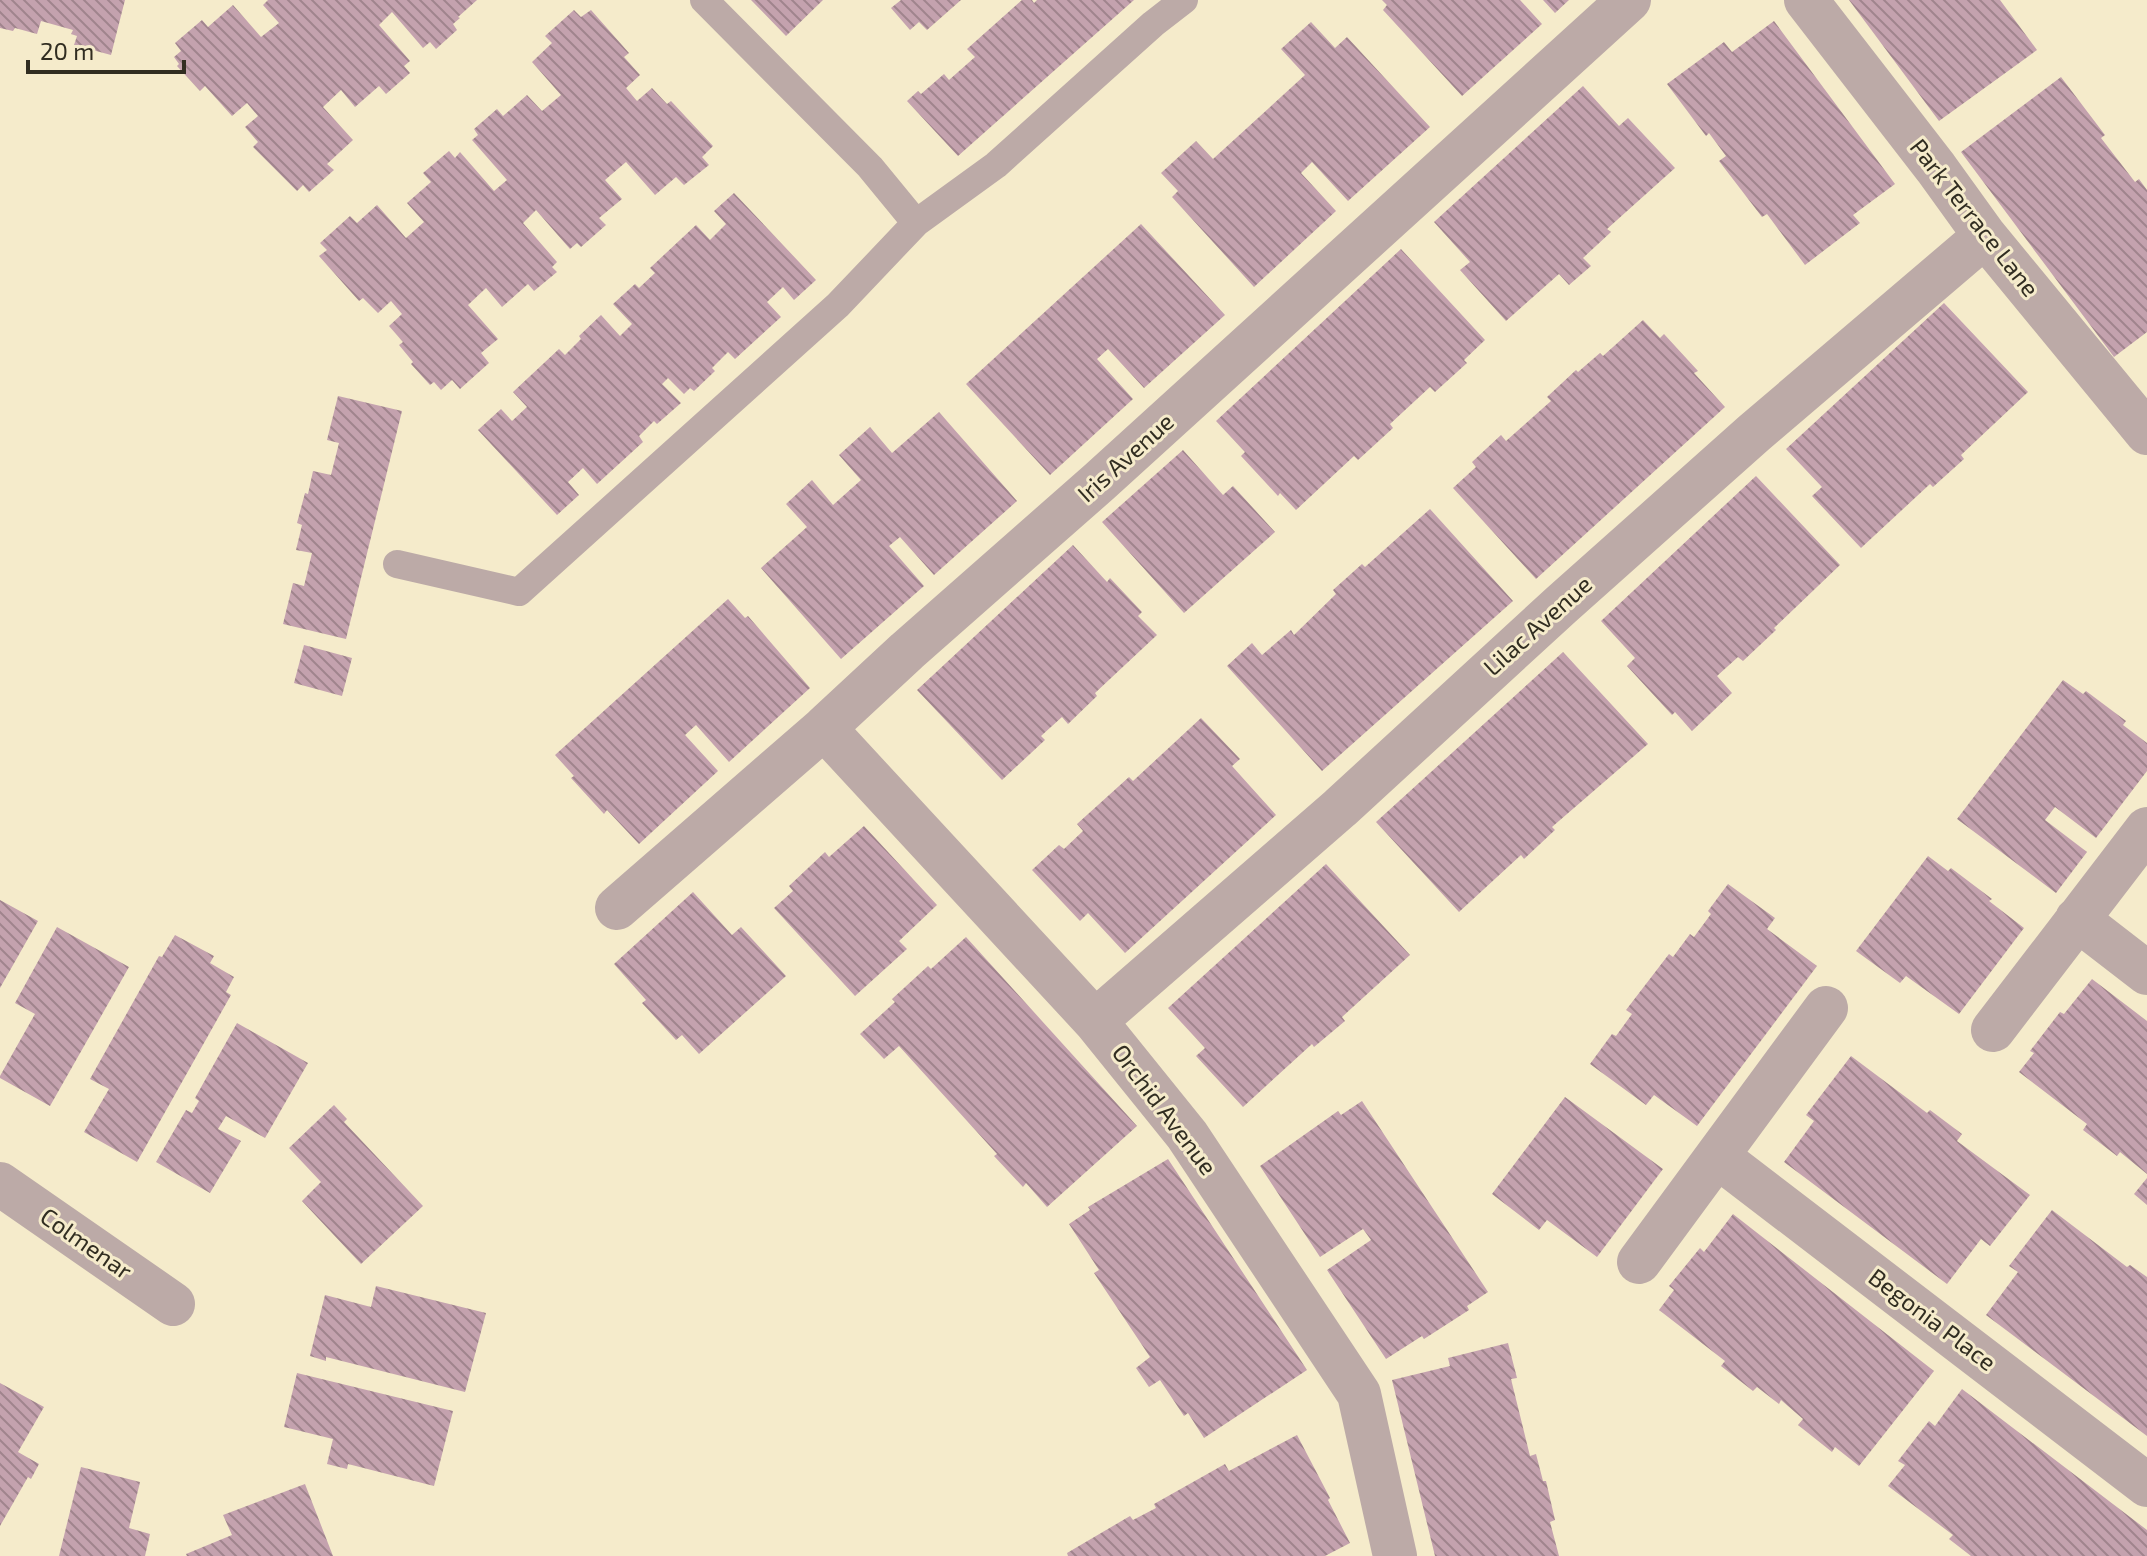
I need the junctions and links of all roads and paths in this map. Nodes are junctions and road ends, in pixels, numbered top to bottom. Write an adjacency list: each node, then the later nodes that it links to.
1 (704, 0): 5 (lane)
2 (1184, 0): 5 (lane)
3 (1629, 0): 9 (street, Iris Avenue)
4 (1806, 0): 6 (street, Park Terrace Lane)
5 (916, 223): 8 (lane)
6 (1985, 236): 7 (street, Park Terrace Lane); 15 (street, Lilac Avenue)
7 (2147, 433)
8 (397, 564)
9 (824, 728): 11 (street, Iris Avenue); 15 (street, Orchid Avenue)
10 (2147, 829): 12 (street)
11 (617, 908)
12 (2077, 919): 13 (street); 16 (street)
13 (2147, 973)
14 (1826, 1008): 17 (street)
15 (1095, 1021): 22 (street, Orchid Avenue)
16 (1993, 1030)
17 (1717, 1156): 19 (street); 21 (street, Begonia Place)
18 (0, 1184): 20 (street, Colmenar)
19 (1639, 1262)
20 (173, 1304)
21 (2147, 1485)
22 (1395, 1556)

